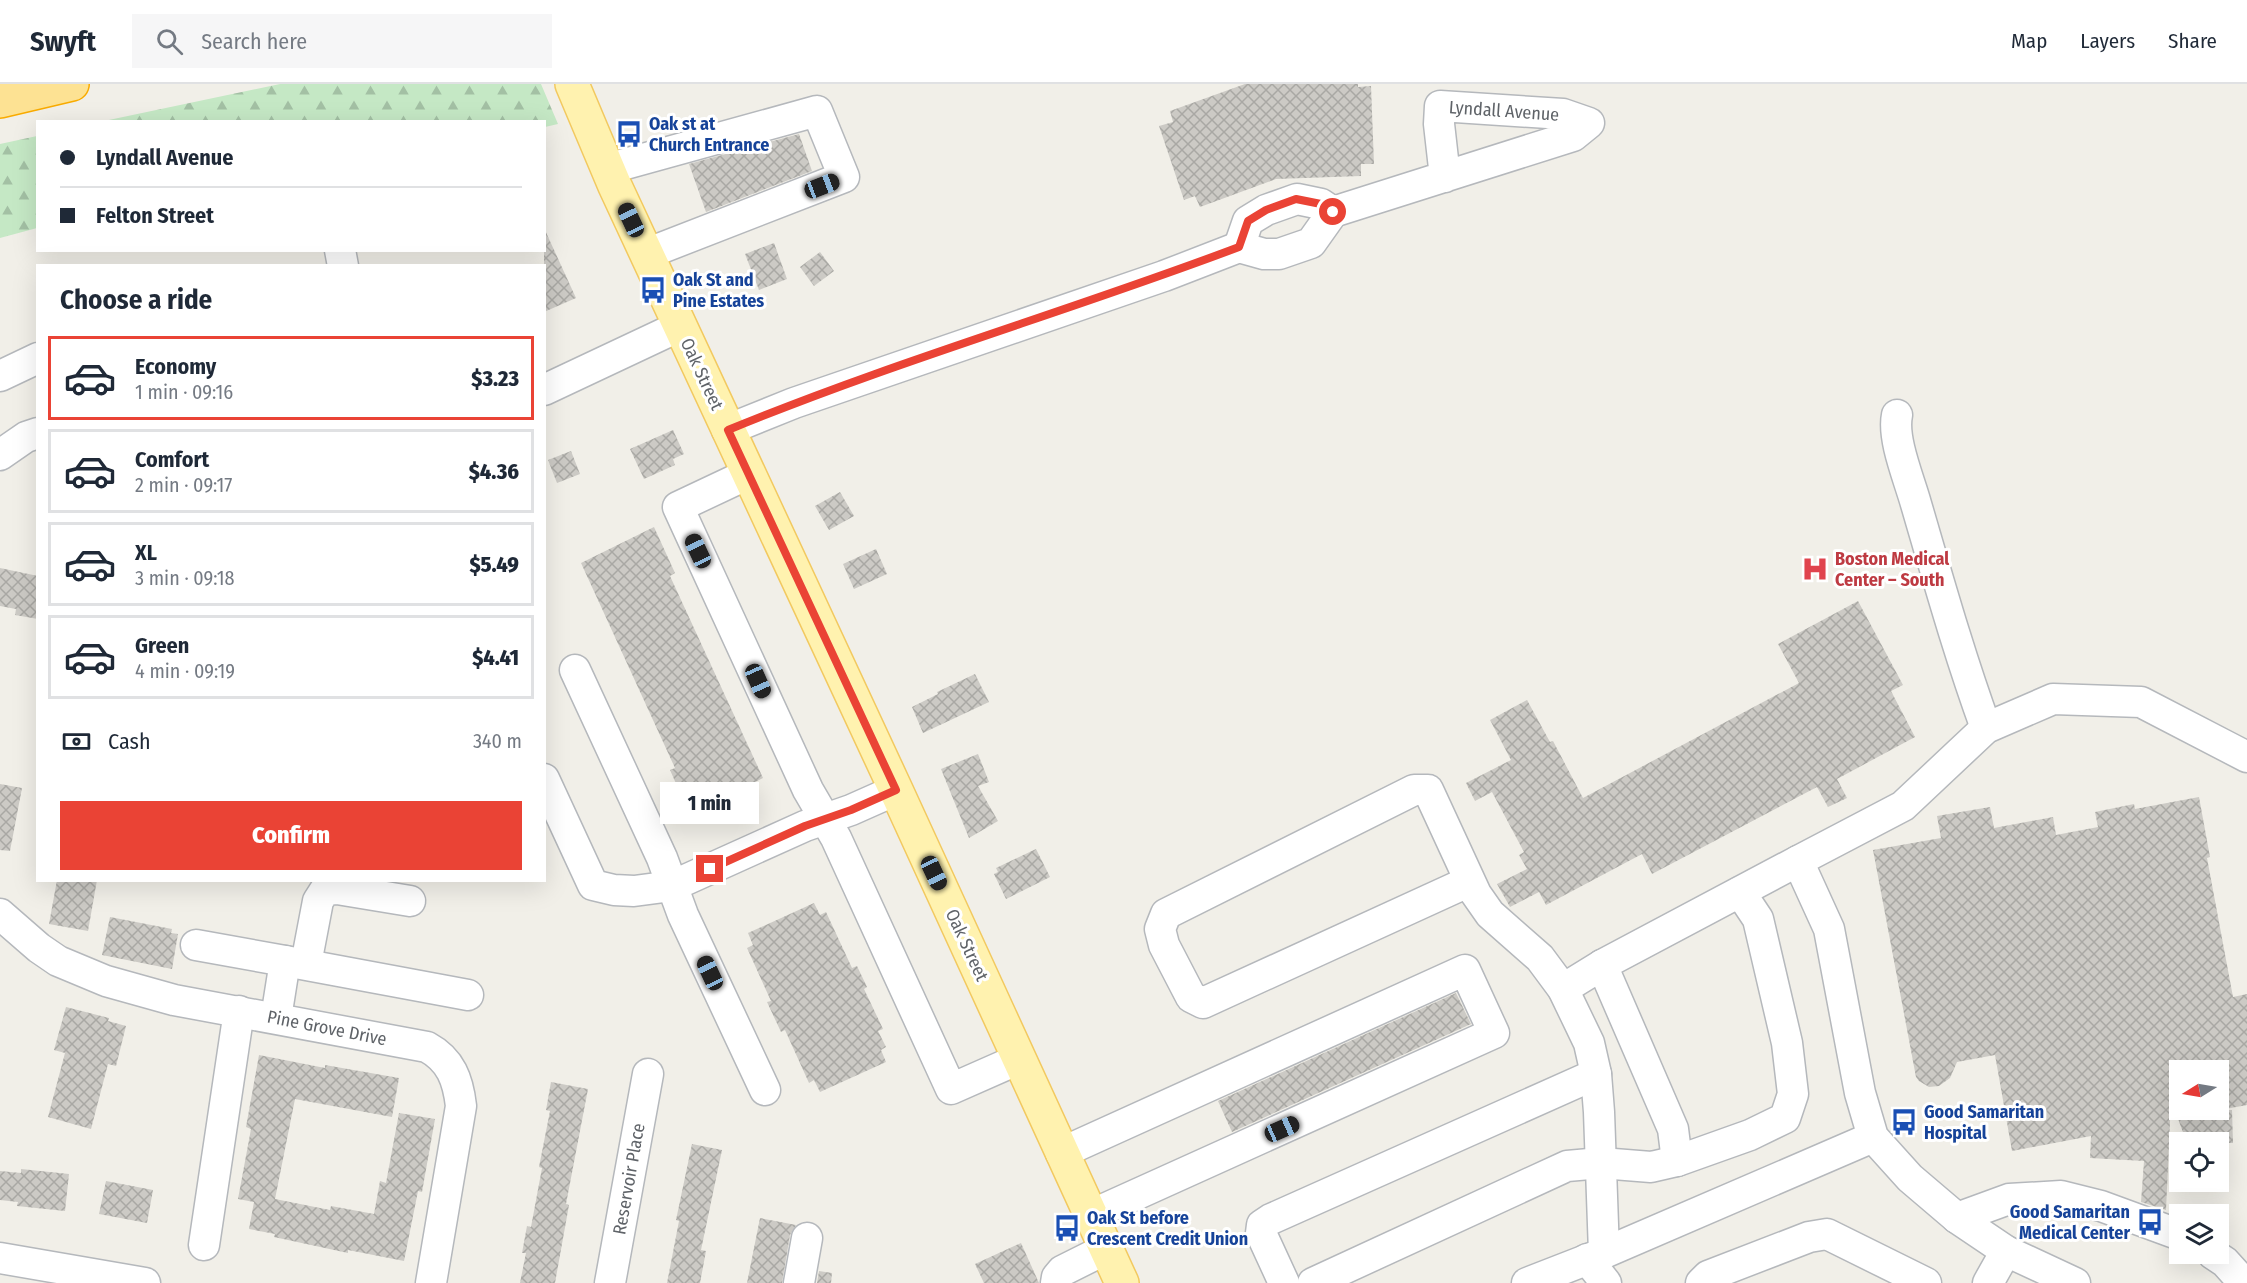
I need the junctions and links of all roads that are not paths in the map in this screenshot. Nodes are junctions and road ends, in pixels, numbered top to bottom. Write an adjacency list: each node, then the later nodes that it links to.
1 (72, 84): 3 (highway)
2 (573, 84): 4 (main road, Oak Street)
3 (0, 101)
4 (607, 169): 8 (main road, Oak Street); 8 (street)
5 (1445, 177): 6 (street)
6 (1333, 212): 7 (street); 7 (street)
7 (1239, 247): 14 (street)
8 (646, 254): 9 (main road, Oak Street)
9 (680, 326): 12 (street); 14 (main road, Oak Street)
10 (36, 359): 11 (street)
11 (0, 376)
12 (546, 389)
13 (1897, 415): 19 (street)
14 (728, 430): 17 (main road, Oak Street)
15 (36, 433): 16 (street)
16 (0, 455)
17 (748, 474): 22 (main road, Oak Street); 23 (street)
18 (575, 670): 26 (street)
19 (1986, 728): 20 (street); 24 (street)
20 (2247, 757)
21 (546, 783): 26 (street)
22 (896, 790): 23 (street); 37 (main road, Oak Street)
23 (825, 819): 26 (street); 37 (street)
24 (1798, 861): 27 (street); 41 (street)
25 (1470, 881): 25 (street); 33 (street)
26 (672, 886): 40 (street)
27 (1740, 892): 32 (street); 43 (street)
28 (410, 901): 31 (street)
29 (0, 914): 35 (street, Pine Grove Drive)
30 (196, 945): 31 (street)
31 (296, 963): 34 (street); 36 (street)
32 (1602, 965): 33 (street); 43 (street)
33 (1563, 988): 39 (street)
34 (468, 994)
35 (239, 1011): 36 (street, Pine Grove Drive); 49 (street)
36 (276, 1018): 56 (street, Pine Grove Drive)
37 (1019, 1059): 42 (main road, Oak Street)
38 (648, 1074): 57 (street, Reservoir Place)
39 (1596, 1074): 44 (street); 61 (street)
40 (765, 1090)
41 (1873, 1137): 46 (street); 52 (street)
42 (1061, 1153): 45 (main road, Oak Street); 45 (street)
43 (1677, 1161): 44 (street)
44 (1601, 1163): 52 (street); 62 (street)
45 (1091, 1215): 50 (main road, Oak Street)
46 (1957, 1218): 47 (street); 51 (street)
47 (2169, 1231)
48 (807, 1238): 58 (street)
49 (204, 1245)
50 (1106, 1249): 59 (street); 60 (main road, Oak Street)
51 (2006, 1251): 67 (street); 68 (street)
52 (1596, 1256): 63 (street); 64 (street)
53 (0, 1258): 55 (street)
54 (2226, 1264): 69 (street)
55 (145, 1283)
56 (431, 1283)
57 (610, 1283)
58 (799, 1283)
59 (1056, 1283)
60 (1122, 1283)
61 (1284, 1283)
62 (1313, 1283)
63 (1527, 1283)
64 (1606, 1283)
65 (1701, 1283): 66 (street)
66 (1926, 1283)
67 (1988, 1283)
68 (2075, 1283)
69 (2244, 1283)

